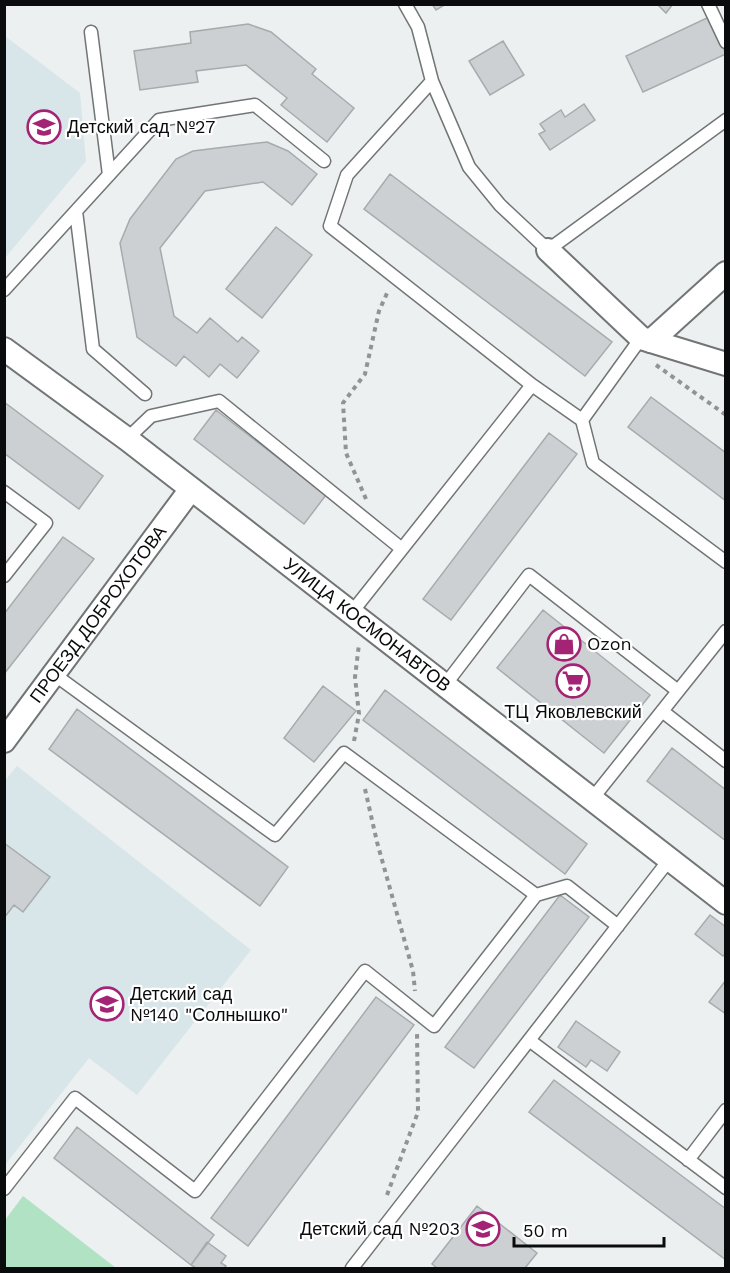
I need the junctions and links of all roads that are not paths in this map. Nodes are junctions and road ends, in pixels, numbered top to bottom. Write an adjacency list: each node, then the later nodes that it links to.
1 (405, 4): 5 (lane)
2 (708, 4): 4 (lane)
3 (91, 32): 8 (lane)
4 (726, 42)
5 (432, 81): 10 (lane); 16 (lane)
6 (726, 120): 10 (lane)
7 (324, 160): 8 (lane)
8 (110, 175): 9 (lane)
9 (76, 211): 12 (lane); 17 (lane)
10 (548, 250): 13 (street)
11 (726, 273): 13 (street)
12 (4, 291)
13 (642, 343): 15 (street); 18 (lane)
14 (4, 349): 19 (street, УЛИЦА КОСМОНАВТОВ)
15 (726, 364)
16 (532, 385): 18 (lane); 22 (lane)
17 (145, 394)
18 (582, 420): 23 (lane)
19 (128, 439): 20 (street, УЛИЦА КОСМОНАВТОВ); 22 (lane)
20 (191, 489): 25 (street, УЛИЦА КОСМОНАВТОВ); 27 (street, ПРОЕЗД ДОБРОХОТОВА)
21 (4, 492): 24 (lane)
22 (402, 549): 25 (lane)
23 (726, 562)
24 (4, 576)
25 (357, 616): 28 (street, УЛИЦА КОСМОНАВТОВ)
26 (726, 631): 29 (lane)
27 (55, 675): 31 (street, ПРОЕЗД ДОБРОХОТОВА); 35 (lane)
28 (445, 685): 29 (lane); 33 (street, УЛИЦА КОСМОНАВТОВ)
29 (678, 692): 30 (lane)
30 (662, 711): 32 (lane); 33 (lane)
31 (4, 741)
32 (726, 761)
33 (592, 799): 34 (street, УЛИЦА КОСМОНАВТОВ)
34 (669, 860): 36 (street, УЛИЦА КОСМОНАВТОВ); 37 (lane)
35 (536, 895): 37 (lane); 42 (lane)
36 (726, 903)
37 (618, 926): 38 (lane)
38 (529, 1040): 40 (lane); 43 (lane)
39 (726, 1110): 40 (lane)
40 (687, 1160): 41 (lane)
41 (726, 1188)
42 (4, 1189)
43 (352, 1269)

